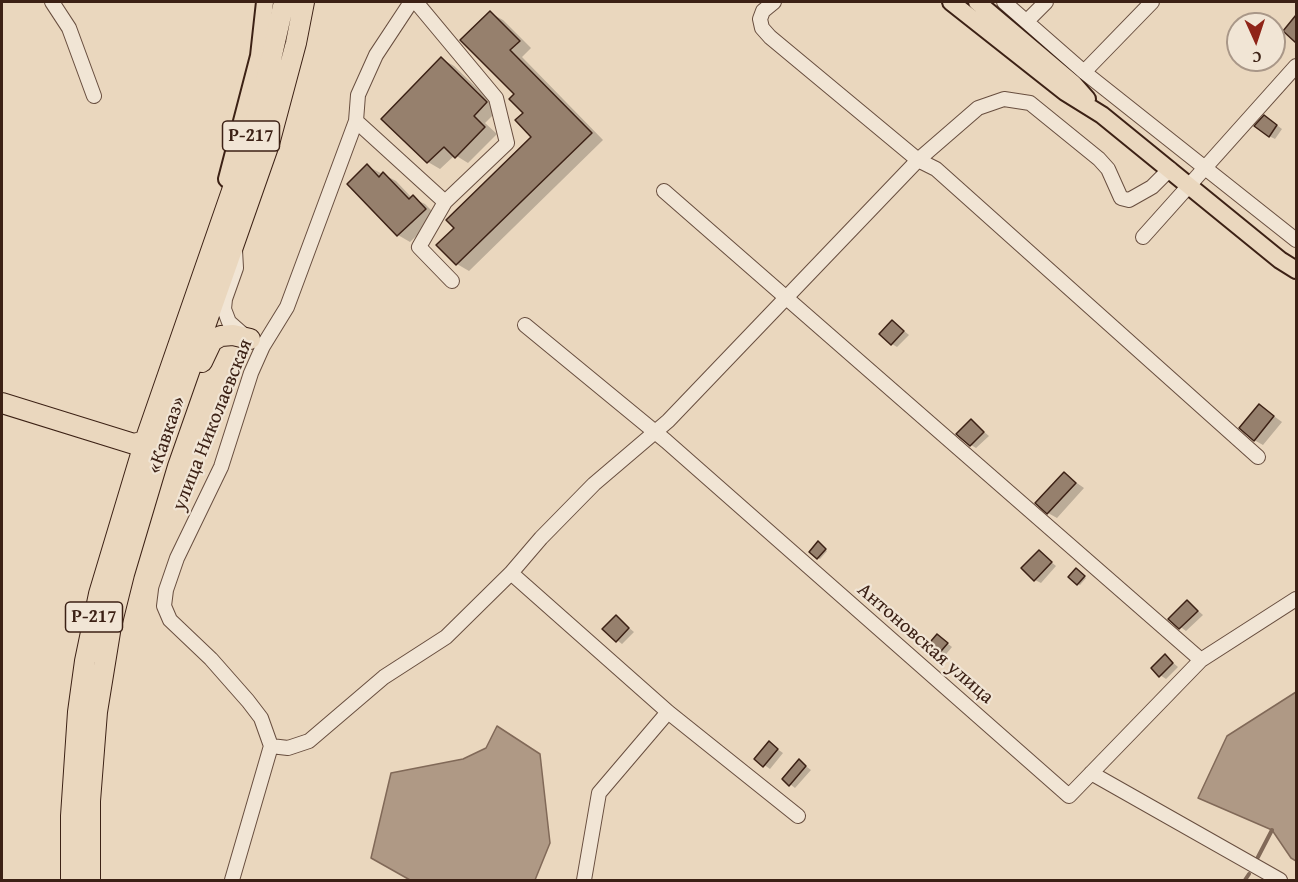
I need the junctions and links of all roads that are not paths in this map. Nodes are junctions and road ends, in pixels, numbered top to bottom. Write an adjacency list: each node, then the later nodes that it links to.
1 (52, 2): 17 (street)
2 (265, 2): 29 (main road)
3 (284, 2): 29 (highway, «Кавказ» / Р-217)
4 (304, 2): 14 (highway, «Кавказ» / Р-217)
5 (314, 2): 14 (main road)
6 (413, 2): 19 (street, улица Николаевская); 25 (street)
7 (774, 2): 20 (street)
8 (951, 2): 18 (main road)
9 (977, 2): 18 (main road)
10 (1004, 2): 13 (street)
11 (1046, 2): 13 (street)
12 (1152, 2): 16 (street)
13 (1027, 21): 16 (street)
14 (296, 43): 28 (highway, «Кавказ» / Р-217)
15 (1296, 66): 22 (street)
16 (1084, 72): 22 (street)
17 (94, 96)
18 (1102, 115): 21 (main road)
19 (356, 121): 25 (street); 34 (street, улица Николаевская)
20 (918, 160): 21 (street); 32 (street); 39 (street)
21 (1170, 169): 23 (main road)
22 (1204, 170): 23 (street); 27 (street)
23 (1190, 186): 26 (street); 30 (main road)
24 (664, 191): 32 (street)
25 (446, 202): 31 (street)
26 (1143, 237)
27 (1296, 240)
28 (234, 245): 34 (street); 36 (highway, «Кавказ» / Р-217)
29 (204, 266): 38 (highway, «Кавказ» / Р-217)
30 (1296, 270)
31 (452, 280)
32 (788, 298): 37 (street); 42 (street)
33 (525, 325): 37 (street, Антоновская улица)
34 (256, 343): 36 (highway); 44 (street, улица Николаевская)
35 (2, 403): 38 (highway)
36 (168, 430): 48 (highway, «Кавказ» / Р-217)
37 (654, 433): 40 (street); 45 (street, Антоновская улица)
38 (140, 447): 47 (highway, «Кавказ» / Р-217)
39 (1258, 456)
40 (511, 573): 43 (street); 44 (street)
41 (1296, 599): 42 (street, Антоновская улица)
42 (1201, 660): 45 (street, Антоновская улица)
43 (668, 712): 46 (street); 50 (street)
44 (271, 746): 49 (street)
45 (1091, 773): 51 (street)
46 (798, 816)
47 (71, 880)
48 (90, 880)
49 (232, 880)
50 (584, 880)
51 (1280, 880)

